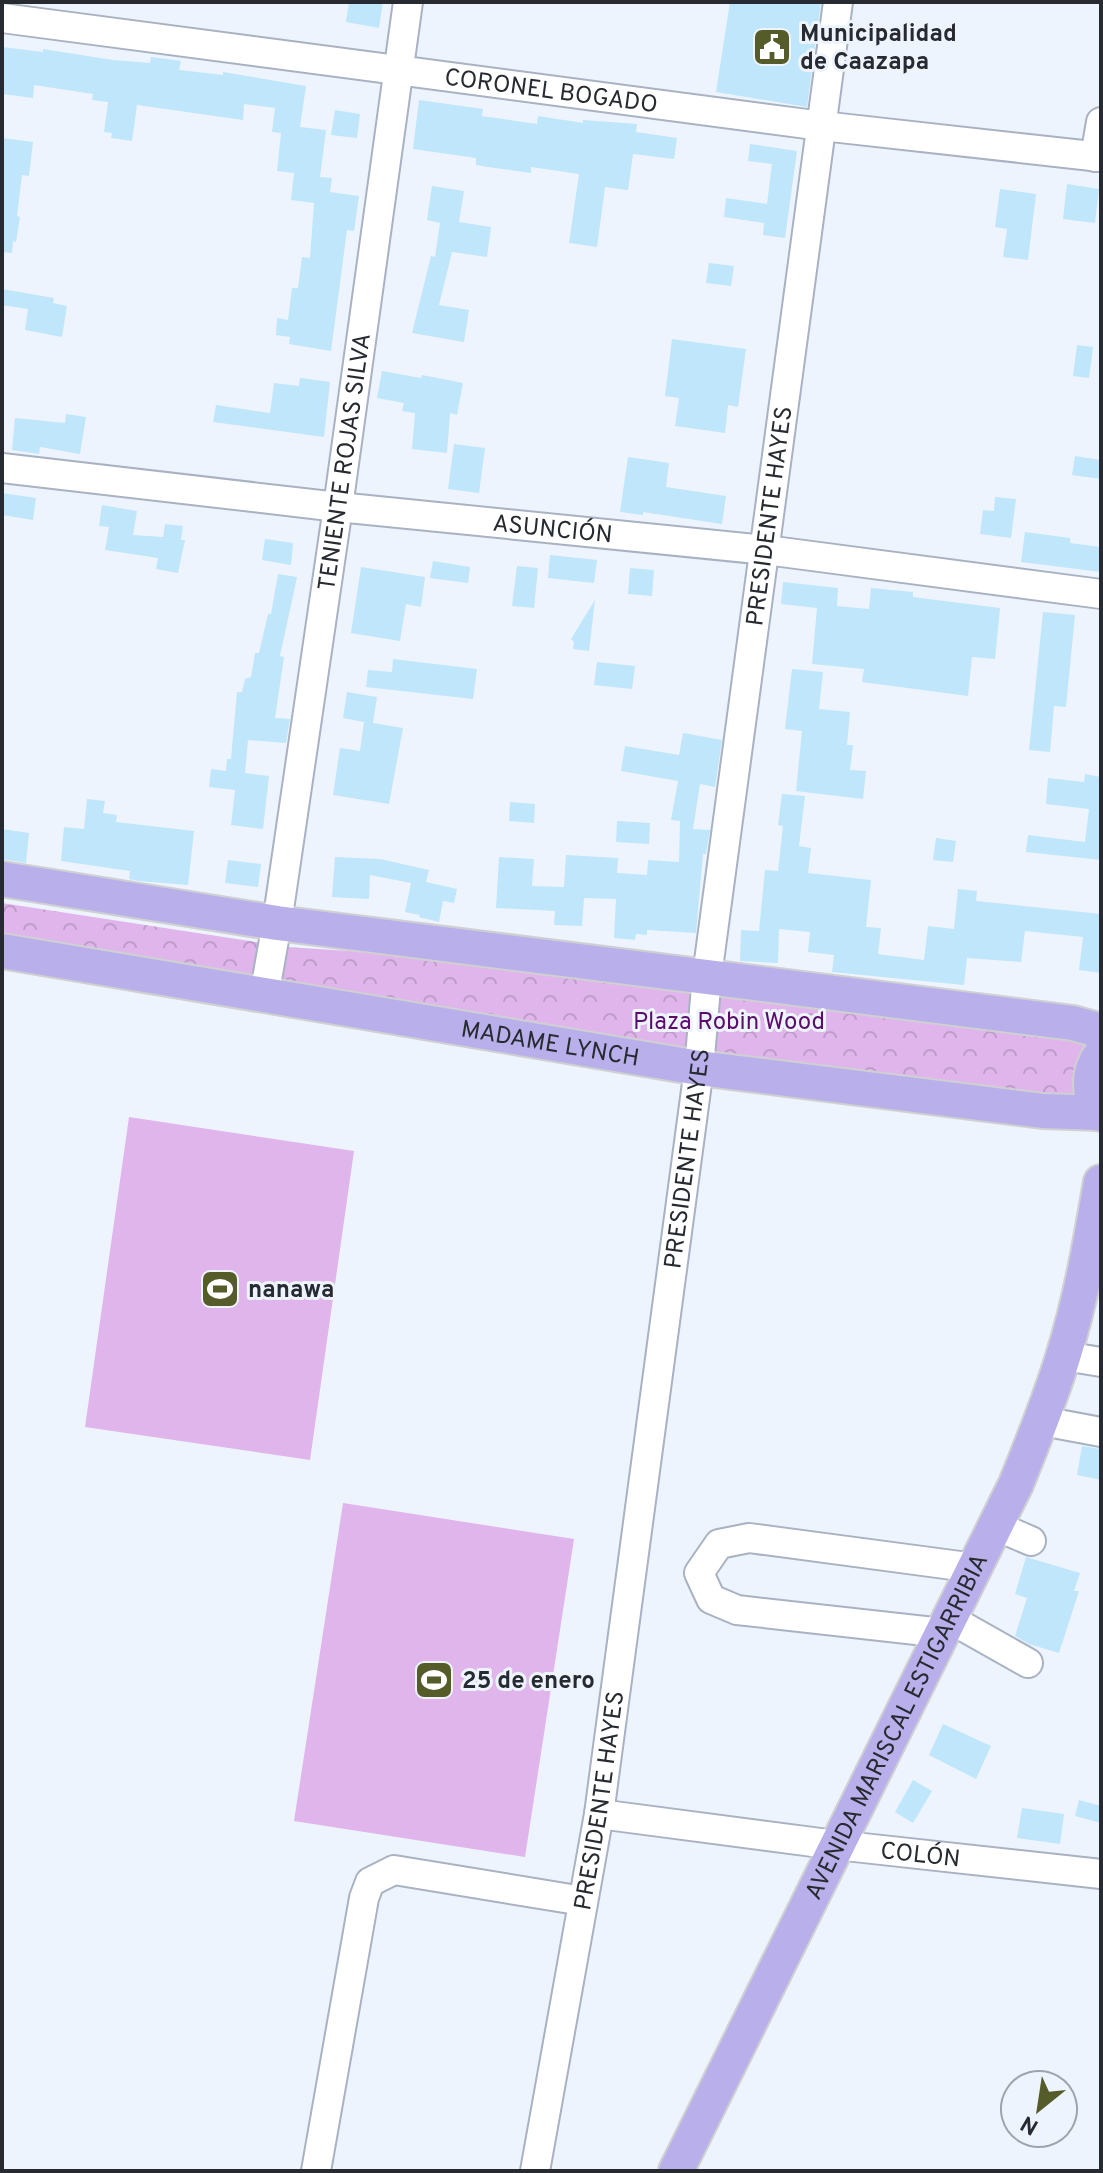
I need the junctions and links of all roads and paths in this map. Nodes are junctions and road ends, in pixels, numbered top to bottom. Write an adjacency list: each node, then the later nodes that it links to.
1 (408, 2): 4 (street, TENIENTE ROJAS SILVA)
2 (838, 2): 6 (street, PRESIDENTE HAYES)
3 (2, 18): 4 (street, CORONEL BOGADO)
4 (400, 70): 6 (street, CORONEL BOGADO); 9 (street, TENIENTE ROJAS SILVA)
5 (1101, 122): 7 (street)
6 (822, 126): 7 (street, CORONEL BOGADO); 10 (street, PRESIDENTE HAYES)
7 (1098, 157)
8 (2, 468): 9 (street, ASUNCIÓN)
9 (338, 507): 10 (street, ASUNCIÓN); 13 (street, TENIENTE ROJAS SILVA)
10 (766, 550): 11 (street, ASUNCIÓN); 15 (street, PRESIDENTE HAYES)
11 (1101, 594)
12 (2, 879): 13 (main road)
13 (277, 923): 15 (main road); 16 (street, TENIENTE ROJAS SILVA)
14 (2, 951): 16 (main road, MADAME LYNCH)
15 (707, 976): 17 (main road); 19 (street, PRESIDENTE HAYES)
16 (264, 996): 19 (main road, MADAME LYNCH)
17 (1087, 1027)
18 (1101, 1054): 20 (main road)
19 (699, 1068): 20 (main road, MADAME LYNCH); 33 (street, PRESIDENTE HAYES)
20 (1101, 1113)
21 (1101, 1182): 23 (main road, AVENIDA MARISCAL ESTIGARRIBIA)
22 (1101, 1234): 23 (main road, AVENIDA MARISCAL ESTIGARRIBIA)
23 (1085, 1271): 24 (main road, AVENIDA MARISCAL ESTIGARRIBIA)
24 (1064, 1356): 25 (street); 26 (main road, AVENIDA MARISCAL ESTIGARRIBIA)
25 (1101, 1362)
26 (1042, 1421): 27 (street); 28 (main road, AVENIDA MARISCAL ESTIGARRIBIA)
27 (1101, 1432)
28 (996, 1526): 29 (street); 30 (main road, AVENIDA MARISCAL ESTIGARRIBIA)
29 (1031, 1541)
30 (975, 1568): 31 (main road, AVENIDA MARISCAL ESTIGARRIBIA); 31 (street)
31 (947, 1626): 32 (street); 34 (main road, AVENIDA MARISCAL ESTIGARRIBIA)
32 (1028, 1663)
33 (599, 1814): 34 (street, COLÓN); 36 (street, PRESIDENTE HAYES)
34 (836, 1845): 35 (street, COLÓN); 39 (main road, AVENIDA MARISCAL ESTIGARRIBIA)
35 (1101, 1874)
36 (583, 1901): 37 (street); 38 (street, PRESIDENTE HAYES)
37 (316, 2171)
38 (535, 2171)
39 (676, 2171)

